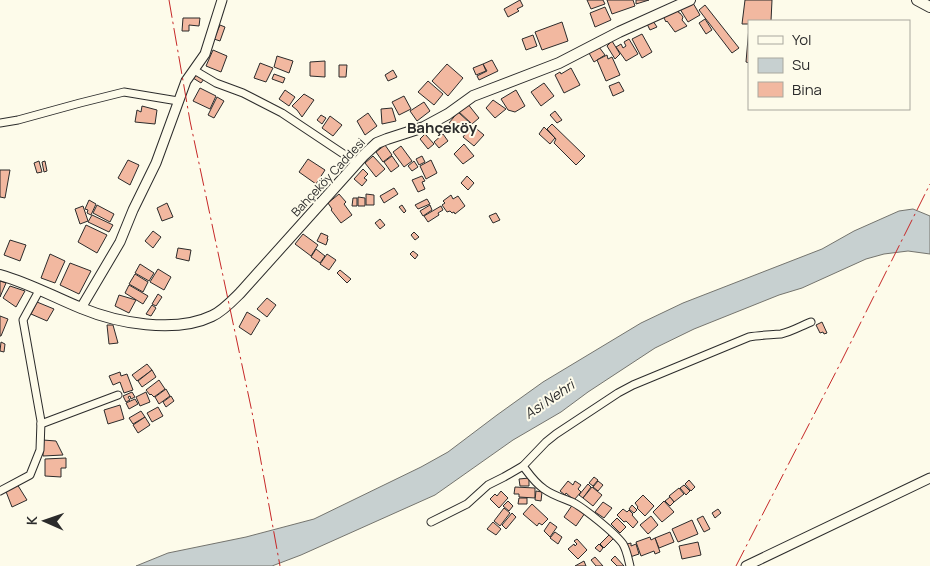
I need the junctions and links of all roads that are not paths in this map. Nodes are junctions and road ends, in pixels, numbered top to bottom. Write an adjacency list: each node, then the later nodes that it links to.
1 (222, 0): 5 (street)
2 (690, 0): 8 (main road, Bahçeköy Caddesi)
3 (917, 0): 4 (main road)
4 (930, 7)
5 (194, 70): 6 (street); 8 (street)
6 (178, 101): 7 (street); 11 (street)
7 (0, 123)
8 (357, 162): 11 (main road, Bahçeköy Caddesi)
9 (0, 275): 10 (main road, Bahçeköy Caddesi)
10 (40, 289): 11 (main road, Bahçeköy Caddesi); 14 (street)
11 (82, 308)
12 (811, 322): 15 (street)
13 (118, 395): 14 (street)
14 (41, 424): 17 (street)
15 (523, 466): 18 (street); 19 (street)
16 (930, 478): 20 (street)
17 (0, 491)
18 (431, 522)
19 (630, 566)
20 (746, 566)

